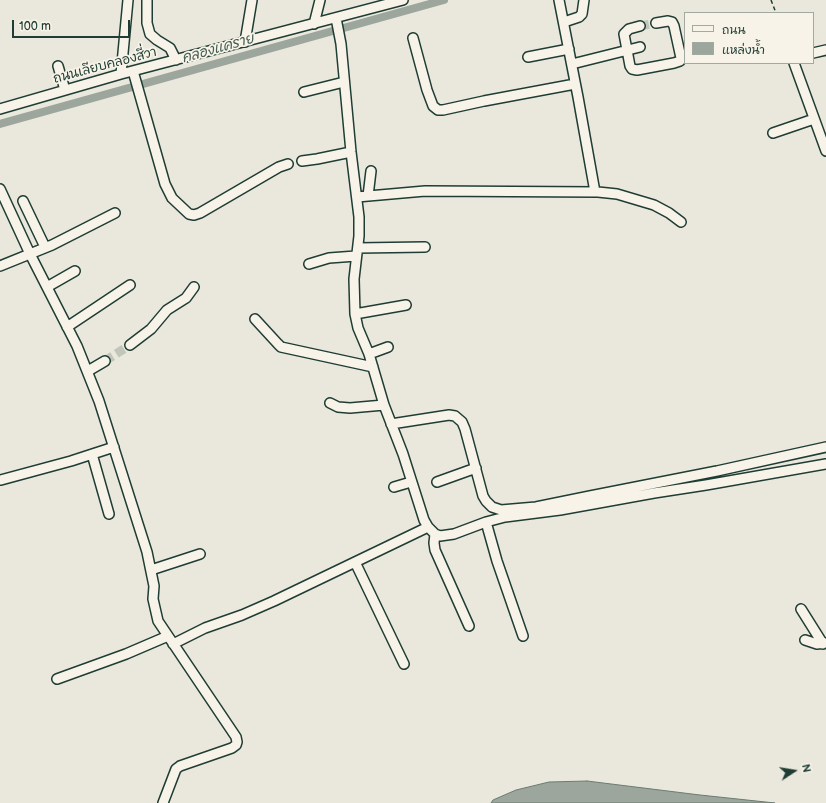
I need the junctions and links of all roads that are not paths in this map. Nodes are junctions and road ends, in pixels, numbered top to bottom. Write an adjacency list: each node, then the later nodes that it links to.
1 (128, 0): 25 (street)
2 (147, 0): 21 (street)
3 (252, 0): 14 (street)
4 (320, 0): 11 (street)
5 (403, 0): 8 (street, ถนนเลียบคลองสี่วา)
6 (559, 0): 9 (street)
7 (584, 0): 9 (street)
8 (337, 22): 11 (street, ถนนเลียบคลองสี่วา); 27 (street)
9 (564, 22): 16 (street)
10 (656, 23): 17 (street)
11 (314, 24): 14 (street, ถนนเลียบคลองสี่วา)
12 (640, 26): 17 (street)
13 (413, 38): 28 (street)
14 (245, 42): 21 (street, ถนนเลียบคลองสี่วา)
15 (640, 47): 17 (street)
16 (569, 49): 20 (street); 22 (street)
17 (627, 50): 22 (street)
18 (826, 50): 19 (street)
19 (814, 53)
20 (528, 57)
21 (176, 60): 26 (street, ถนนเลียบคลองสี่วา)
22 (572, 64): 28 (street)
23 (794, 64): 32 (street)
24 (58, 66): 29 (street)
25 (121, 74): 26 (street, ถนนเลียบคลองสี่วา); 29 (street, ถนนเลียบคลองสี่วา)
26 (134, 74): 37 (street)
27 (344, 82): 30 (street); 35 (street)
28 (576, 84): 40 (street)
29 (65, 90): 31 (street, ถนนเลียบคลองสี่วา)
30 (304, 92)
31 (0, 109)
32 (814, 119): 33 (street); 34 (street)
33 (773, 133)
34 (826, 151)
35 (351, 152): 36 (street); 42 (street)
36 (302, 161)
37 (288, 164)
38 (371, 171): 41 (street)
39 (0, 189): 49 (street)
40 (595, 192): 41 (street); 45 (street)
41 (368, 196): 42 (street)
42 (357, 197): 48 (street)
43 (23, 201): 47 (street)
44 (115, 213): 47 (street)
45 (681, 222)
46 (425, 246): 48 (street)
47 (45, 248): 49 (street)
48 (357, 252): 50 (street); 57 (street)
49 (30, 254): 51 (street); 54 (street)
50 (309, 264)
51 (0, 266)
52 (75, 271): 54 (street)
53 (130, 285): 59 (street)
54 (47, 287): 59 (street)
55 (194, 287): 60 (street)
56 (406, 305): 57 (street)
57 (355, 314): 62 (street)
58 (255, 319): 64 (street)
59 (67, 327): 65 (street)
60 (130, 345)
61 (388, 347): 62 (street)
62 (369, 354): 64 (street)
63 (105, 361): 65 (street)
64 (373, 367): 67 (street)
65 (88, 371): 69 (street)
66 (330, 403): 67 (street)
67 (384, 405): 68 (street)
68 (391, 424): 73 (street); 75 (street)
69 (114, 447): 71 (street); 84 (street)
70 (826, 447): 73 (street)
71 (92, 454): 74 (street); 78 (street)
72 (826, 464): 79 (street)
73 (476, 468): 76 (street)
74 (1, 480)
75 (411, 482): 77 (street); 80 (street)
76 (437, 482)
77 (394, 487)
78 (109, 514)
79 (486, 522): 81 (street); 87 (street)
80 (428, 527): 81 (street); 83 (street)
81 (435, 534): 86 (street)
82 (200, 554): 84 (street)
83 (355, 562): 88 (street); 91 (street)
84 (151, 570): 88 (street)
85 (801, 609): 90 (street)
86 (469, 626)
87 (523, 636)
88 (171, 640): 92 (street); 93 (street)
89 (805, 640): 90 (street)
90 (824, 644)
91 (404, 664)
92 (58, 679)
93 (163, 803)

